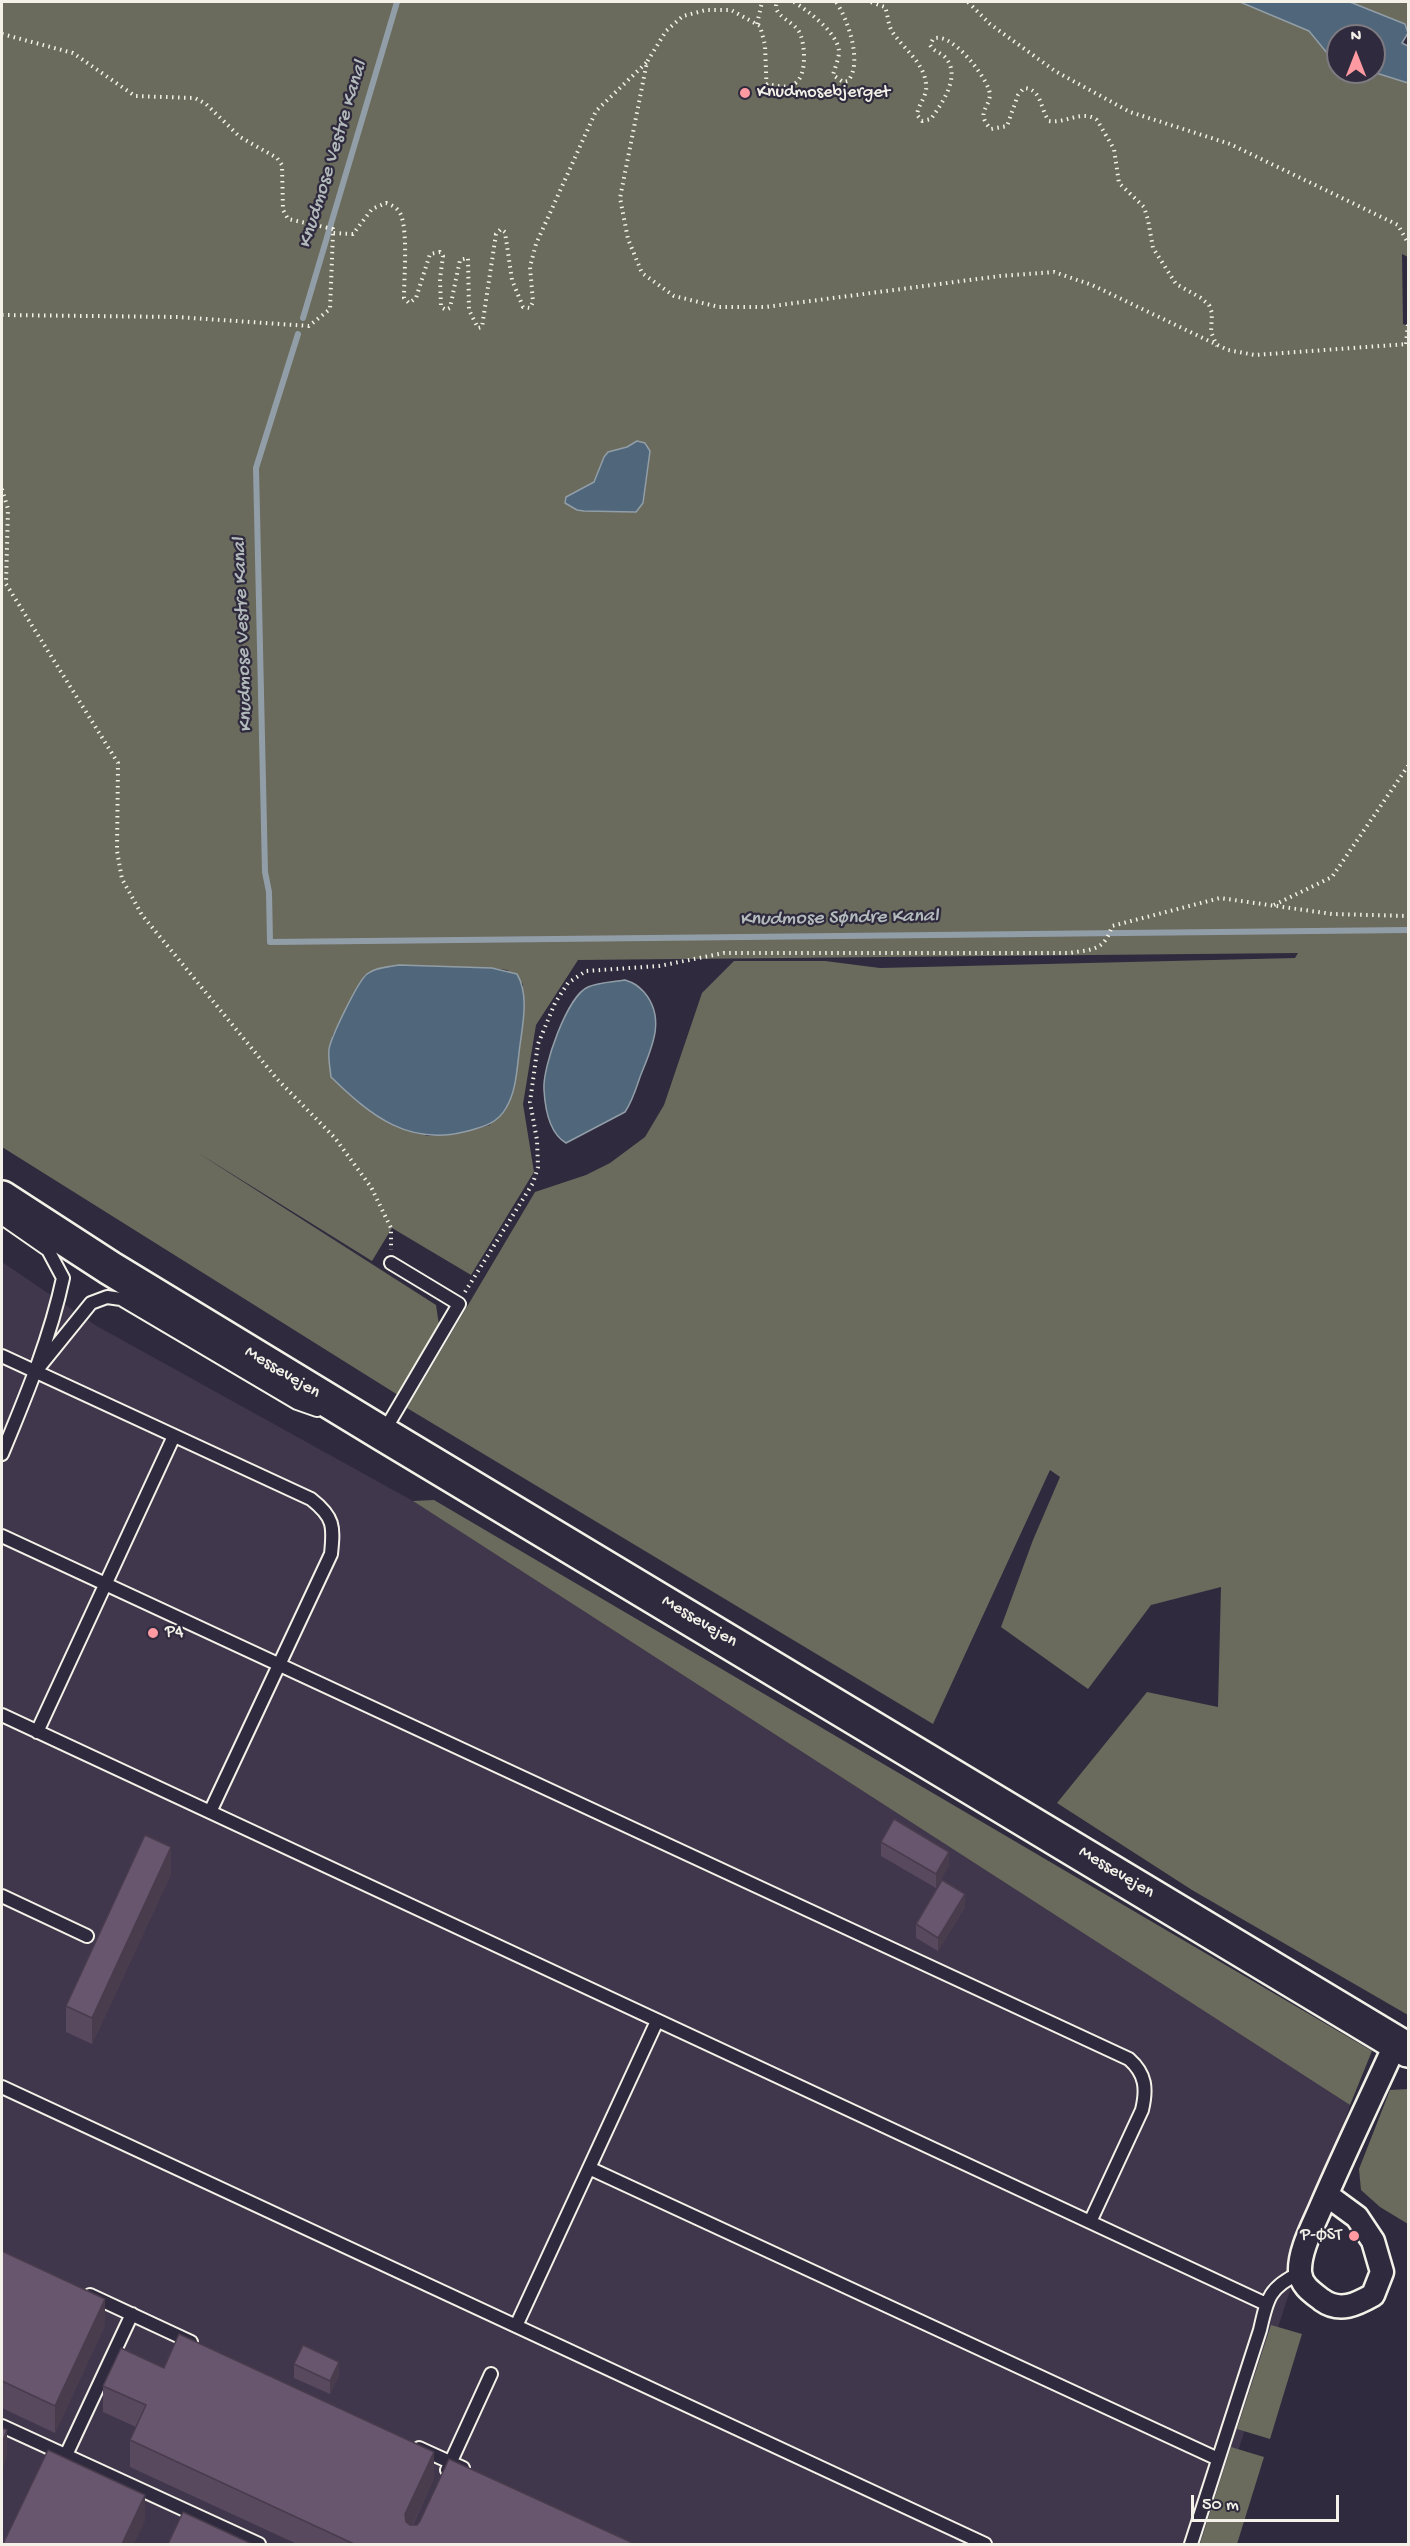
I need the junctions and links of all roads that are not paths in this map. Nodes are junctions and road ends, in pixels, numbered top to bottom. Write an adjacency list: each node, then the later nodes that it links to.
1 (2, 1198): 6 (main road, Messevejen)
2 (2, 1218): 5 (lane)
3 (392, 1263): 6 (lane)
4 (2, 1356): 5 (lane)
5 (36, 1371): 6 (lane); 7 (lane); 8 (lane)
6 (383, 1434): 18 (main road, Messevejen)
7 (174, 1436): 10 (lane); 11 (lane)
8 (2, 1454)
9 (2, 1536): 10 (lane)
10 (105, 1584): 11 (lane); 13 (lane)
11 (279, 1665): 14 (lane); 22 (lane)
12 (2, 1715): 13 (lane)
13 (37, 1731): 14 (lane)
14 (210, 1812): 17 (lane)
15 (2, 1896): 16 (lane)
16 (87, 1936)
17 (657, 2020): 20 (lane); 22 (lane)
18 (1404, 2047): 21 (street, Messevejen)
19 (2, 2087): 27 (lane)
20 (589, 2168): 27 (lane); 33 (lane)
21 (1327, 2195): 23 (street, Messevejen); 23 (street)
22 (1090, 2222): 25 (lane)
23 (1300, 2273): 25 (lane)
24 (77, 2289): 26 (lane)
25 (1266, 2304): 33 (lane)
26 (132, 2314): 28 (lane); 32 (lane)
27 (516, 2326): 38 (lane)
28 (206, 2349)
29 (491, 2374): 34 (lane)
30 (2, 2426): 32 (lane)
31 (408, 2443): 34 (lane)
32 (66, 2455): 37 (lane)
33 (1218, 2459): 39 (lane)
34 (451, 2462): 35 (lane); 36 (lane)
35 (472, 2472)
36 (441, 2483)
37 (259, 2544)
38 (985, 2544)
39 (1191, 2544)

